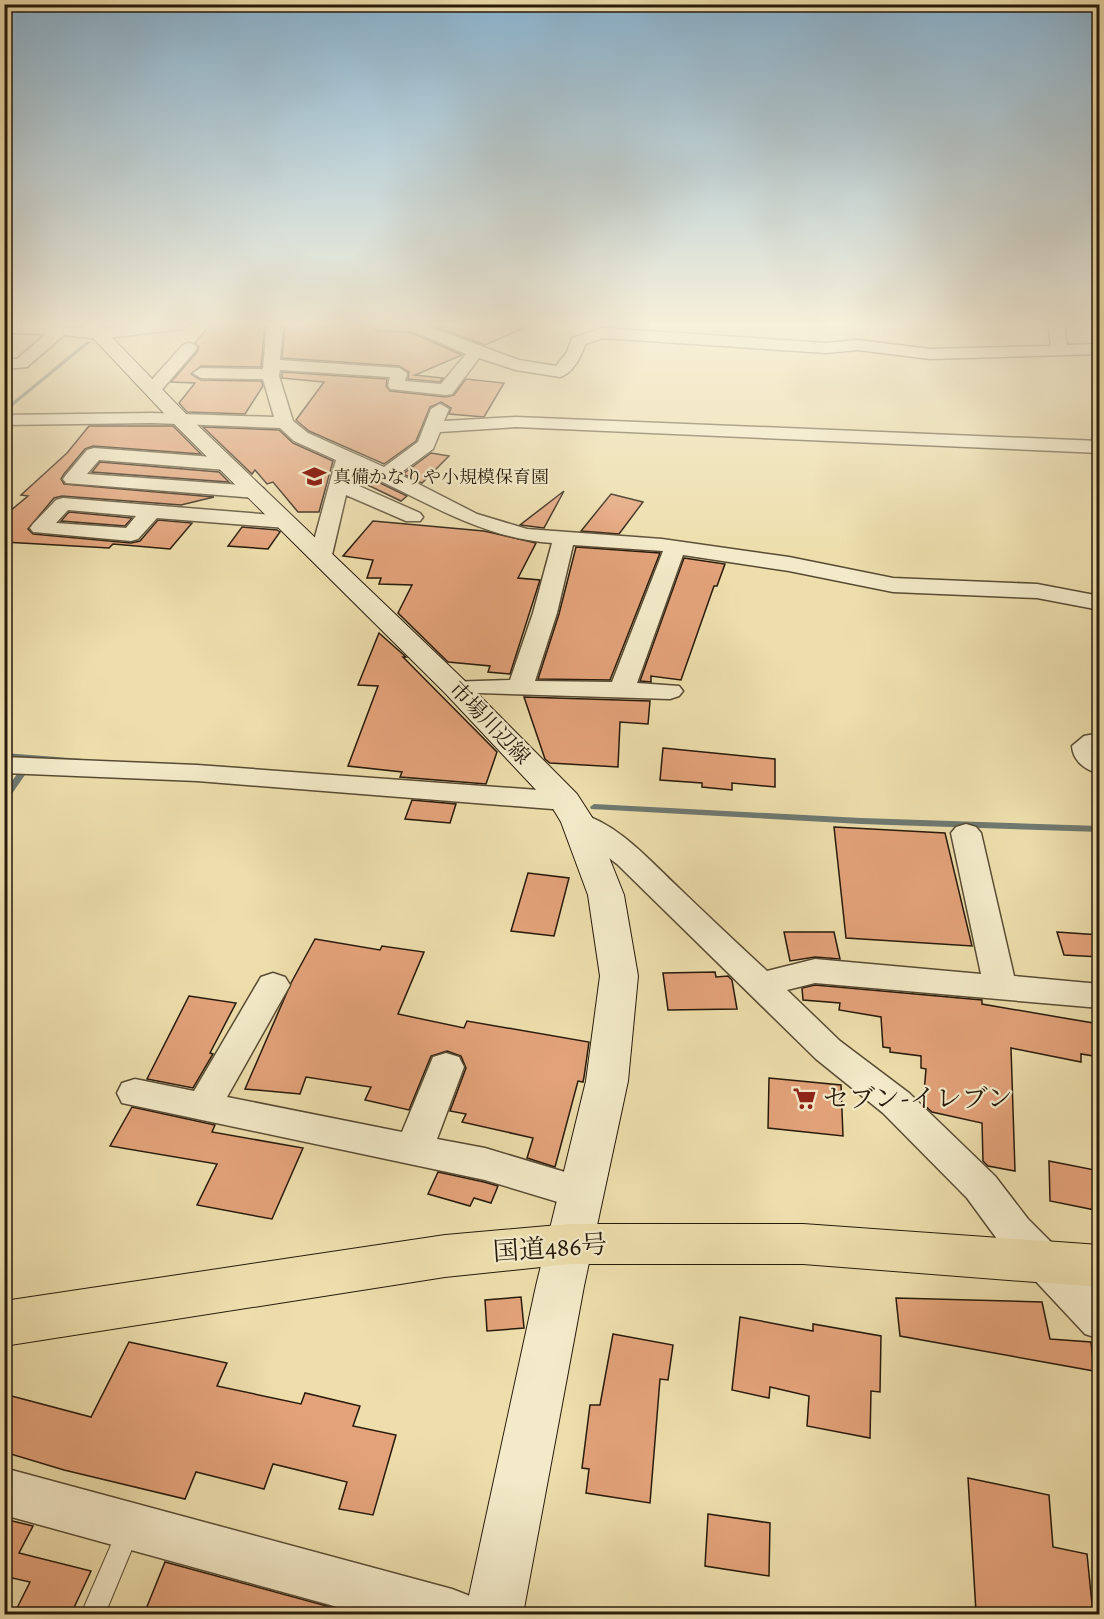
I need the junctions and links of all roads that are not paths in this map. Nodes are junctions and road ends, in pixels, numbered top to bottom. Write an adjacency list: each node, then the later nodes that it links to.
1 (163, 400): 5 (main road, 市場川辺線)
2 (279, 400): 6 (street)
3 (443, 400): 7 (street)
4 (4, 420): 5 (street)
5 (181, 420): 6 (street); 10 (main road, 市場川辺線)
6 (285, 423): 9 (street)
7 (435, 427): 8 (street); 11 (street)
8 (1100, 447)
9 (346, 459): 11 (street); 12 (street)
10 (226, 464): 13 (main road, 市場川辺線); 13 (street)
11 (386, 475): 17 (street)
12 (339, 485): 15 (street); 19 (street)
13 (256, 492): 16 (main road, 市場川辺線)
14 (152, 511): 16 (street)
15 (413, 517)
16 (286, 522): 19 (main road, 市場川辺線)
17 (564, 538): 18 (street); 22 (street)
18 (675, 547): 20 (street); 23 (street)
19 (321, 555): 21 (main road, 市場川辺線)
20 (1100, 603)
21 (455, 687): 22 (street); 28 (main road, 市場川辺線)
22 (520, 688): 23 (street)
23 (622, 690): 24 (street)
24 (670, 692)
25 (1100, 741): 27 (street)
26 (4, 765): 28 (street)
27 (1100, 766)
28 (572, 811): 31 (street); 38 (main road, 市場川辺線)
29 (966, 833): 32 (street)
30 (273, 985): 36 (street)
31 (760, 985): 32 (street); 40 (street)
32 (1000, 986): 33 (street)
33 (1100, 996)
34 (446, 1067): 37 (street)
35 (135, 1093): 36 (street)
36 (203, 1107): 37 (street)
37 (414, 1150): 38 (street)
38 (581, 1193): 39 (main road, 市場川辺線)
39 (570, 1244): 40 (highway, 国道486号); 43 (highway, 国道486号); 48 (main road, 市場川辺線)
40 (1043, 1262): 41 (highway, 国道486号); 42 (street)
41 (1100, 1266)
42 (1100, 1320)
43 (4, 1324)
44 (4, 1491): 45 (street)
45 (132, 1525): 46 (lane); 47 (street)
46 (93, 1614)
47 (452, 1614)
48 (494, 1614)

